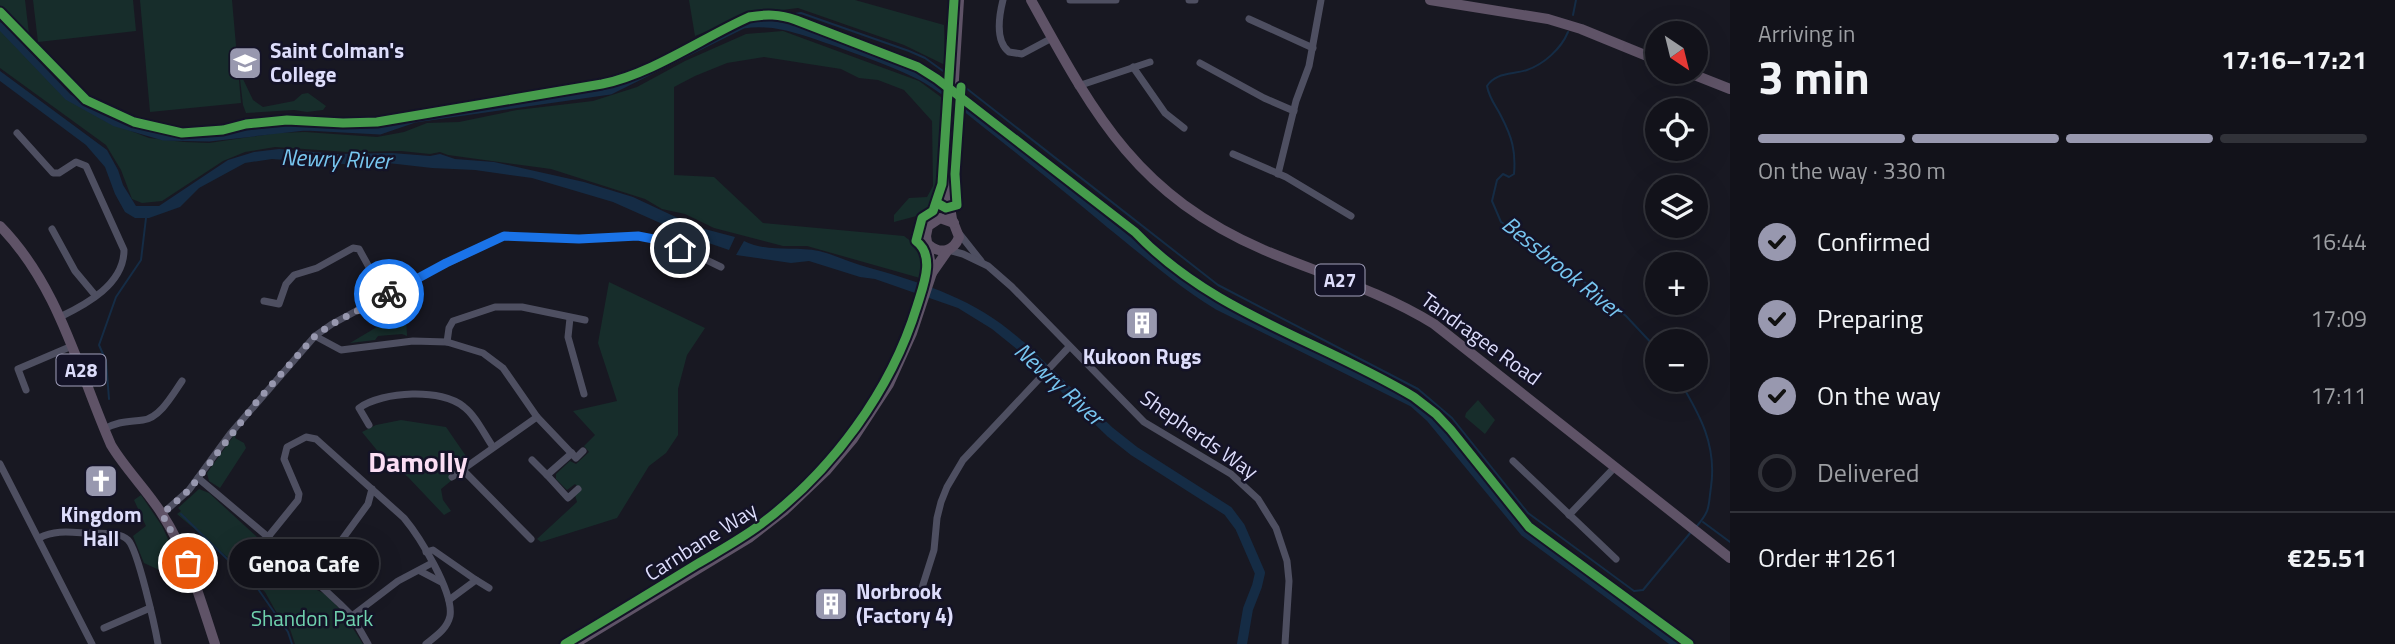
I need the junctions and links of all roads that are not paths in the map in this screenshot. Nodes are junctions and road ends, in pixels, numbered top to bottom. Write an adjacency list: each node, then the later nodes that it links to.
1 (959, 0): 28 (highway)
2 (1003, 0): 14 (street)
3 (1032, 0): 14 (highway, Tandragee Road / A27)
4 (1070, 0): 11 (street)
5 (1116, 0): 11 (street)
6 (1189, 0): 7 (street)
7 (1195, 0)
8 (1321, 0): 15 (street)
9 (1430, 0): 10 (highway)
10 (1436, 0): 12 (highway)
11 (1099, 1)
12 (1497, 5): 16 (highway)
13 (1249, 19): 15 (street)
14 (1052, 38): 21 (highway, Tandragee Road / A27)
15 (1312, 48): 23 (street)
16 (1645, 55)
17 (1150, 62): 19 (street)
18 (1200, 63): 23 (street)
19 (1133, 67): 21 (street); 24 (street)
20 (1708, 80): 22 (highway)
21 (1078, 86): 63 (highway, Tandragee Road / A27)
22 (1730, 89)
23 (1294, 111): 27 (street)
24 (1184, 128)
25 (17, 133): 39 (street)
26 (1233, 154): 27 (street)
27 (1278, 174): 29 (street)
28 (947, 189): 30 (highway); 32 (highway)
29 (1351, 216)
30 (935, 220): 32 (highway); 34 (highway)
31 (0, 226): 44 (highway, A28)
32 (956, 228): 35 (highway); 36 (street, Shepherds Way)
33 (52, 229): 39 (street)
34 (929, 245): 35 (highway); 38 (highway)
35 (948, 250): 36 (street, Shepherds Way); 38 (highway)
36 (982, 262): 50 (street, Shepherds Way)
37 (721, 267): 40 (street)
38 (931, 276): 96 (highway, Carnbane Way)
39 (95, 295): 44 (street)
40 (385, 296): 42 (street); 47 (street)
41 (264, 301): 42 (street)
42 (278, 304): 43 (street)
43 (287, 306)
44 (60, 317): 49 (highway, A28)
45 (570, 318): 46 (street); 48 (street); 53 (street)
46 (585, 320)
47 (315, 336): 48 (street); 67 (street)
48 (447, 342): 54 (street)
49 (72, 346): 52 (street); 56 (highway, A28)
50 (1069, 347): 84 (street); 97 (street, Shepherds Way)
51 (182, 381): 56 (street)
52 (26, 390)
53 (584, 394)
54 (537, 417): 57 (street); 59 (street)
55 (369, 425): 57 (street)
56 (104, 429): 70 (highway, A28)
57 (493, 447): 64 (street)
58 (583, 451): 59 (street)
59 (572, 453): 65 (street)
60 (532, 460): 65 (street)
61 (1513, 461): 71 (street)
62 (0, 464): 73 (street)
63 (1615, 467): 71 (street); 77 (highway, Tandragee Road / A27)
64 (463, 469): 66 (street); 74 (street)
65 (547, 475): 69 (street)
66 (452, 477)
67 (198, 478): 70 (street); 72 (street)
68 (372, 489): 72 (street); 75 (street); 76 (street)
69 (578, 489)
70 (162, 514): 92 (highway, A28)
71 (1569, 515): 78 (street)
72 (268, 537): 87 (street)
73 (39, 538): 86 (street); 90 (street)
74 (531, 539)
75 (341, 541)
76 (426, 552): 79 (street); 81 (street)
77 (1730, 558)
78 (1616, 559)
79 (432, 563): 80 (street); 82 (street)
80 (420, 571): 82 (street); 87 (street)
81 (476, 580): 83 (street); 85 (street)
82 (441, 583): 85 (street)
83 (489, 588)
84 (920, 594)
85 (449, 600): 89 (street)
86 (150, 608): 88 (street); 91 (street)
87 (352, 616): 93 (street)
88 (104, 628)
89 (436, 636): 94 (street); 95 (street)
90 (92, 644)
91 (159, 644)
92 (215, 644)
93 (368, 644)
94 (426, 644)
95 (443, 644)
96 (574, 644)
97 (1285, 644)

